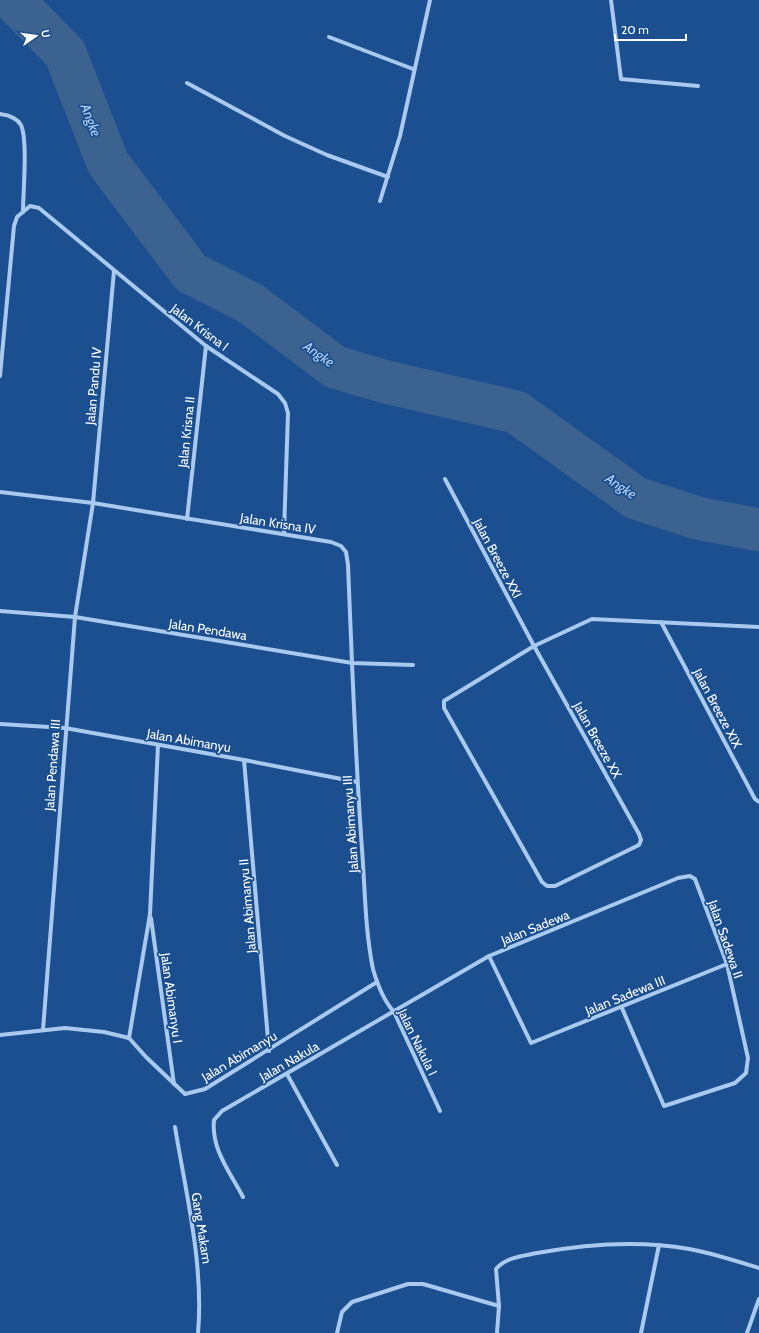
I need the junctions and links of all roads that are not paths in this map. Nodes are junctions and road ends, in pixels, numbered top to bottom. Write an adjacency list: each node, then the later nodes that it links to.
1 (430, 0): 4 (street)
2 (611, 0): 6 (street)
3 (329, 37): 4 (street)
4 (413, 69): 8 (street)
5 (187, 83): 8 (street)
6 (698, 86)
7 (0, 114): 10 (street)
8 (388, 177): 9 (street)
9 (380, 201)
10 (23, 212): 11 (street, Jalan Krisna I); 13 (street)
11 (114, 271): 12 (street, Jalan Krisna I); 16 (street, Jalan Pandu IV)
12 (206, 346): 17 (street, Jalan Krisna II); 18 (street, Jalan Krisna I)
13 (0, 376)
14 (444, 479): 23 (street, Jalan Breeze XXI)
15 (0, 492): 16 (street, Jalan Krisna IV)
16 (93, 503): 17 (street, Jalan Krisna IV); 20 (street, Jalan Pendawa III)
17 (187, 520): 18 (street, Jalan Krisna IV)
18 (284, 533): 24 (street, Jalan Krisna IV)
19 (0, 611): 20 (street, Jalan Pendawa)
20 (75, 617): 24 (street, Jalan Pendawa); 27 (street, Jalan Pendawa III)
21 (661, 622): 22 (street); 23 (street); 31 (street, Jalan Breeze XIX)
22 (759, 627)
23 (534, 646): 23 (street, Jalan Breeze XX)
24 (352, 663): 25 (street, Jalan Pendawa); 30 (street, Jalan Abimanyu III)
25 (413, 665)
26 (0, 724): 27 (street, Jalan Abimanyu)
27 (65, 728): 28 (street, Jalan Abimanyu); 39 (street, Jalan Pendawa III)
28 (158, 745): 29 (street, Jalan Abimanyu); 33 (street, Jalan Abimanyu I)
29 (244, 760): 30 (street, Jalan Abimanyu); 42 (street, Jalan Abimanyu II)
30 (357, 782): 36 (street, Jalan Abimanyu III)
31 (759, 802)
32 (690, 876): 34 (street, Jalan Sadewa); 35 (street, Jalan Sadewa II)
33 (150, 914): 41 (street, Jalan Abimanyu I); 44 (street, Jalan Abimanyu I)
34 (489, 956): 37 (street, Jalan Sadewa III); 38 (street, Jalan Sadewa)
35 (727, 964): 37 (street, Jalan Sadewa III); 37 (street, Jalan Sadewa II)
36 (377, 982): 38 (street, Jalan Nakula I); 42 (street, Jalan Abimanyu)
37 (622, 1008)
38 (394, 1012): 43 (street, Jalan Nakula); 45 (street, Jalan Nakula I)
39 (43, 1030): 40 (street); 41 (street)
40 (0, 1035)
41 (129, 1038): 44 (street, Jalan Abimanyu)
42 (269, 1051): 44 (street, Jalan Abimanyu)
43 (287, 1074): 47 (street); 48 (street, Jalan Nakula)
44 (174, 1084)
45 (440, 1111)
46 (175, 1127): 53 (street, Gang Makam)
47 (337, 1165)
48 (243, 1197)
49 (658, 1245): 50 (street); 52 (street); 56 (street)
50 (759, 1268)
51 (759, 1299): 57 (street)
52 (499, 1306): 54 (street); 55 (street)
53 (198, 1333)
54 (337, 1333)
55 (497, 1333)
56 (641, 1333)
57 (747, 1333)

